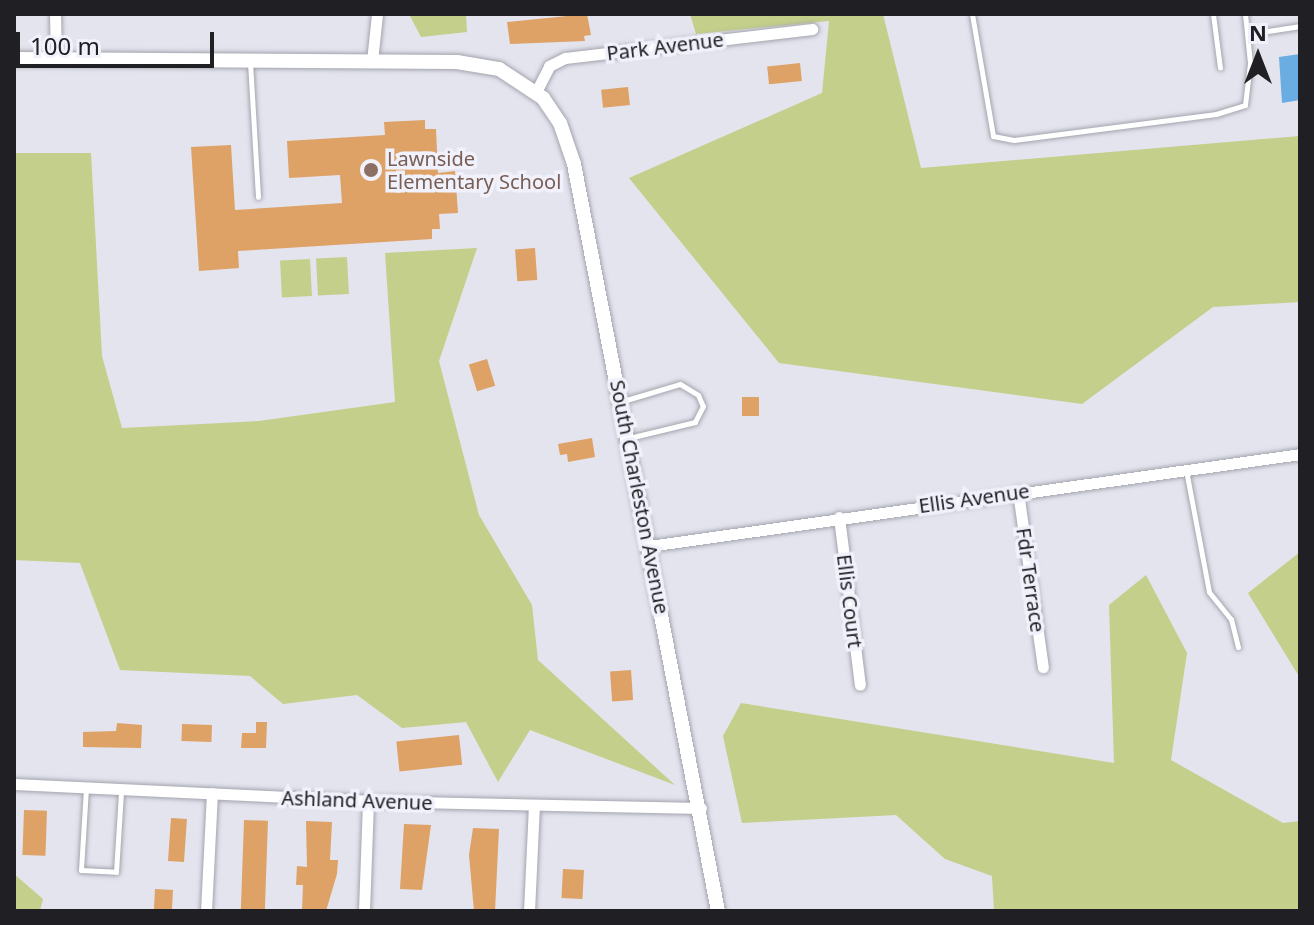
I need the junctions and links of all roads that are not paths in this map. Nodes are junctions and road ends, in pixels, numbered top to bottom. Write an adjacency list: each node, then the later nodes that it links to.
1 (55, 14): 10 (street)
2 (377, 14): 12 (street)
3 (972, 14): 8 (lane)
4 (1213, 14): 13 (lane)
5 (1245, 14): 8 (lane)
6 (1300, 26): 8 (lane)
7 (812, 29): 14 (street, Park Avenue)
8 (1248, 34)
9 (14, 59): 10 (street)
10 (56, 59): 11 (street)
11 (250, 61): 12 (street); 15 (lane)
12 (372, 61): 14 (street)
13 (1220, 68)
14 (536, 92): 16 (street, South Charleston Avenue)
15 (258, 197)
16 (622, 401): 17 (street, South Charleston Avenue); 17 (lane)
17 (629, 438): 22 (street, South Charleston Avenue)
18 (1300, 454): 19 (street, Ellis Avenue)
19 (1186, 469): 20 (street, Ellis Avenue); 23 (lane)
20 (1018, 492): 21 (street, Ellis Avenue); 24 (street, Fdr Terrace)
21 (839, 517): 22 (street, Ellis Avenue); 25 (street, Ellis Court)
22 (649, 546): 32 (street, South Charleston Avenue)
23 (1238, 647)
24 (1043, 667)
25 (860, 685)
26 (14, 784): 27 (street, Ashland Avenue)
27 (86, 787): 28 (street, Ashland Avenue); 28 (lane)
28 (121, 789): 29 (street, Ashland Avenue)
29 (212, 793): 30 (street, Ashland Avenue); 33 (street)
30 (368, 801): 31 (street, Ashland Avenue); 34 (street)
31 (534, 806): 32 (street, Ashland Avenue); 35 (street)
32 (701, 808): 36 (street, South Charleston Avenue)
33 (206, 911)
34 (364, 911)
35 (529, 911)
36 (718, 911)

